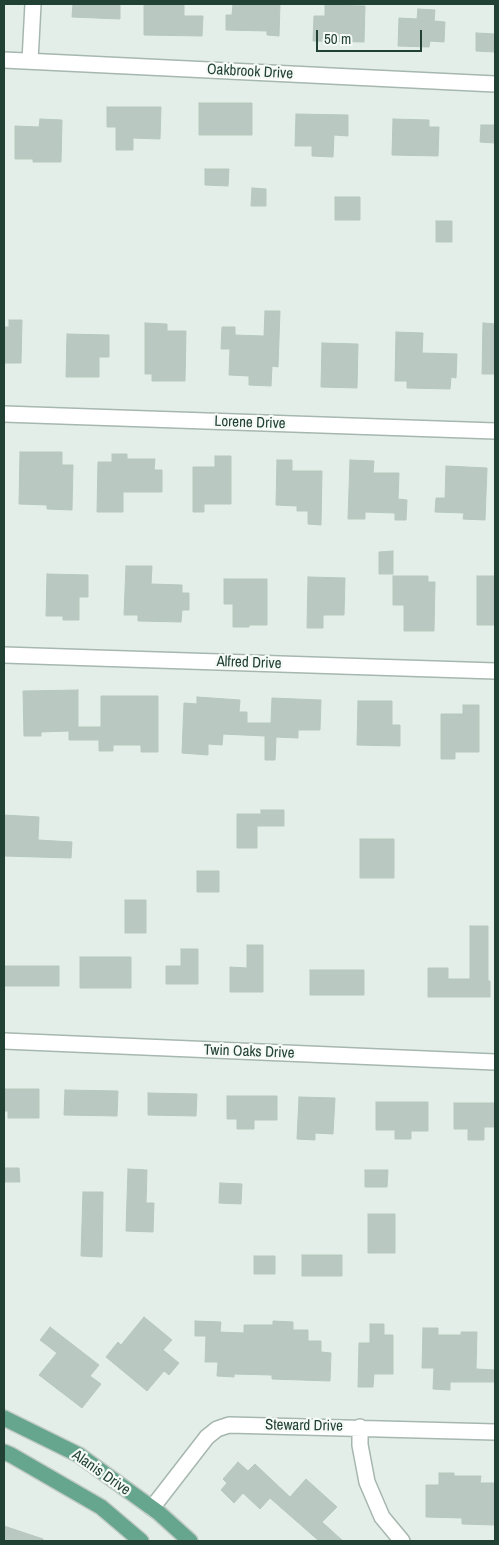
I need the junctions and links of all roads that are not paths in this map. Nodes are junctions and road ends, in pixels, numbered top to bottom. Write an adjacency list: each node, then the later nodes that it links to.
1 (33, 4): 3 (street)
2 (4, 60): 3 (street, Oakbrook Drive)
3 (30, 61): 4 (street, Oakbrook Drive)
4 (495, 84)
5 (4, 414): 6 (street, Lorene Drive)
6 (495, 432)
7 (4, 655): 8 (street, Alfred Drive)
8 (495, 671)
9 (4, 1041): 10 (street, Twin Oaks Drive)
10 (495, 1062)
11 (4, 1418): 15 (main road, Alanis Drive)
12 (360, 1428): 13 (street, Steward Drive); 15 (street, Steward Drive); 18 (street)
13 (495, 1432)
14 (4, 1452): 16 (main road, Alanis Drive)
15 (152, 1508): 17 (main road, Alanis Drive)
16 (141, 1541)
17 (190, 1541)
18 (402, 1541)

